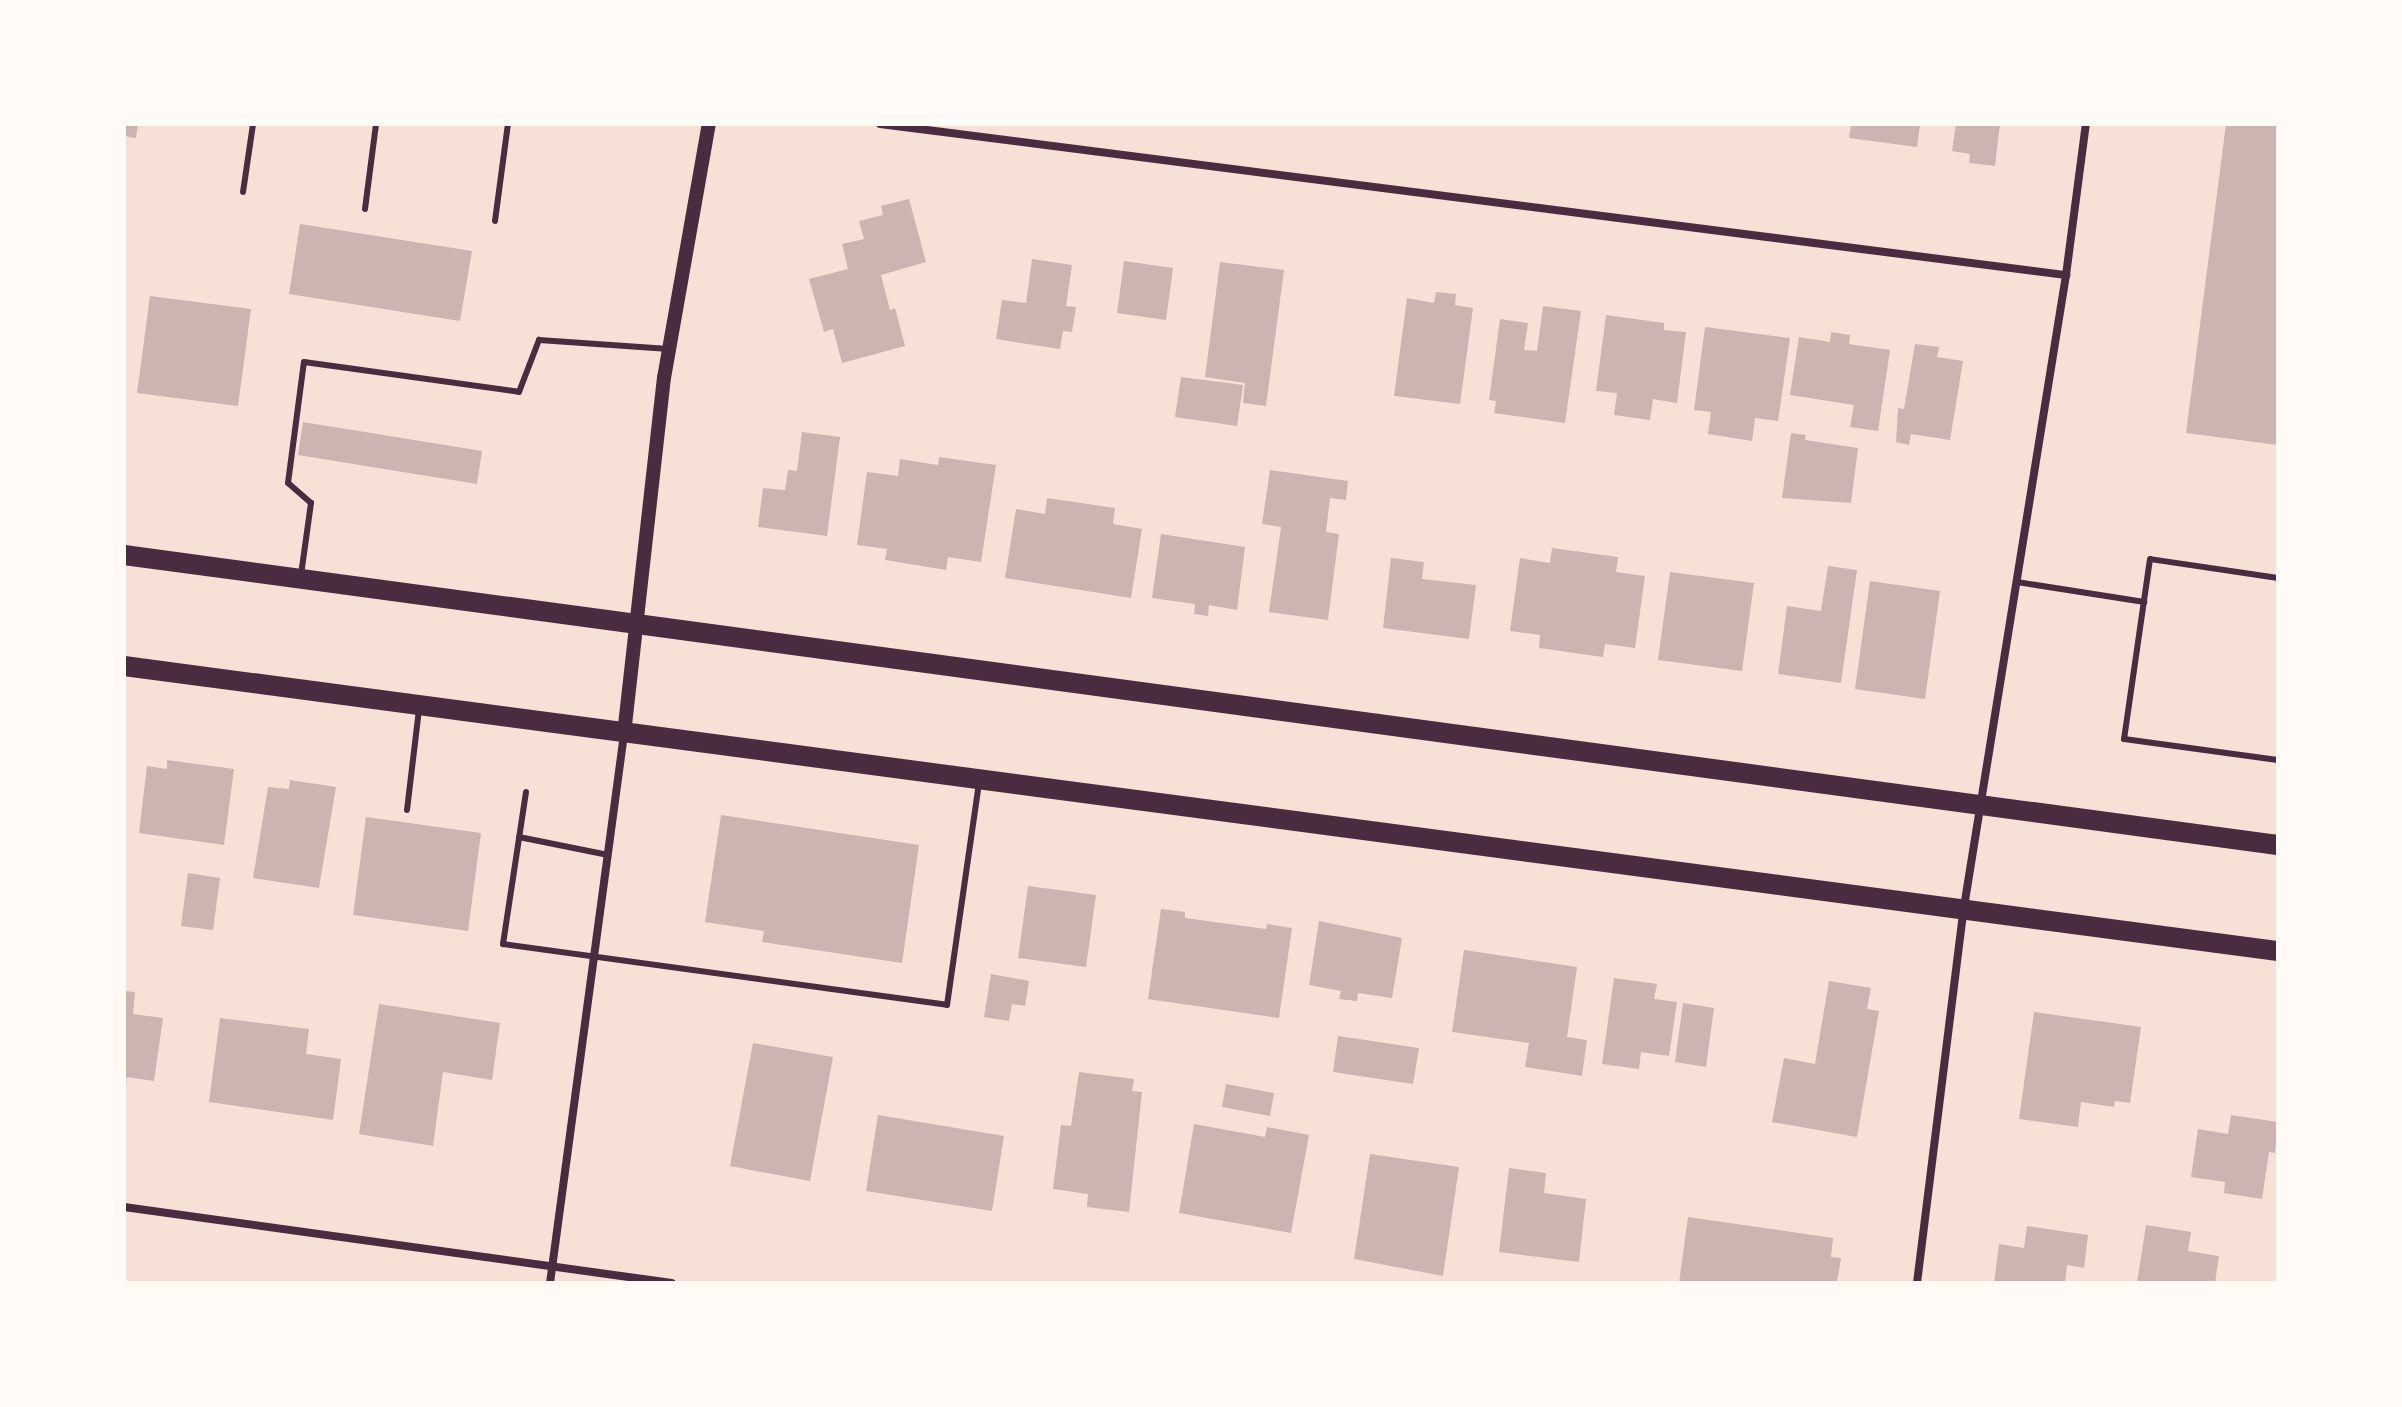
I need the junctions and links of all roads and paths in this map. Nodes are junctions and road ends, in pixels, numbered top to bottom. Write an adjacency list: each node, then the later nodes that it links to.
1 (253, 124): 7 (lane)
2 (376, 124): 8 (lane)
3 (508, 124): 9 (lane)
4 (709, 124): 11 (street)
5 (880, 124): 10 (street)
6 (2086, 124): 10 (street)
7 (243, 192)
8 (365, 209)
9 (495, 221)
10 (2066, 275): 15 (street)
11 (669, 349): 14 (lane); 17 (street)
12 (124, 555): 14 (main road)
13 (2278, 578): 16 (lane)
14 (301, 579): 17 (main road)
15 (2017, 582): 16 (lane); 24 (street)
16 (2144, 602): 21 (lane)
17 (636, 624): 20 (street); 24 (main road)
18 (124, 666): 19 (main road)
19 (420, 706): 20 (main road); 25 (lane)
20 (624, 734): 22 (main road); 28 (street)
21 (2278, 760)
22 (979, 780): 29 (main road); 31 (lane)
23 (526, 792): 26 (lane)
24 (1981, 803): 27 (main road); 29 (street)
25 (407, 810)
26 (519, 837): 28 (lane); 31 (lane)
27 (2278, 845)
28 (608, 855): 31 (street)
29 (1964, 907): 30 (main road); 36 (street)
30 (2278, 951)
31 (594, 957): 33 (street)
32 (124, 1207): 33 (street)
33 (552, 1268): 34 (street); 35 (street)
34 (550, 1283)
35 (672, 1283)
36 (1917, 1283)

